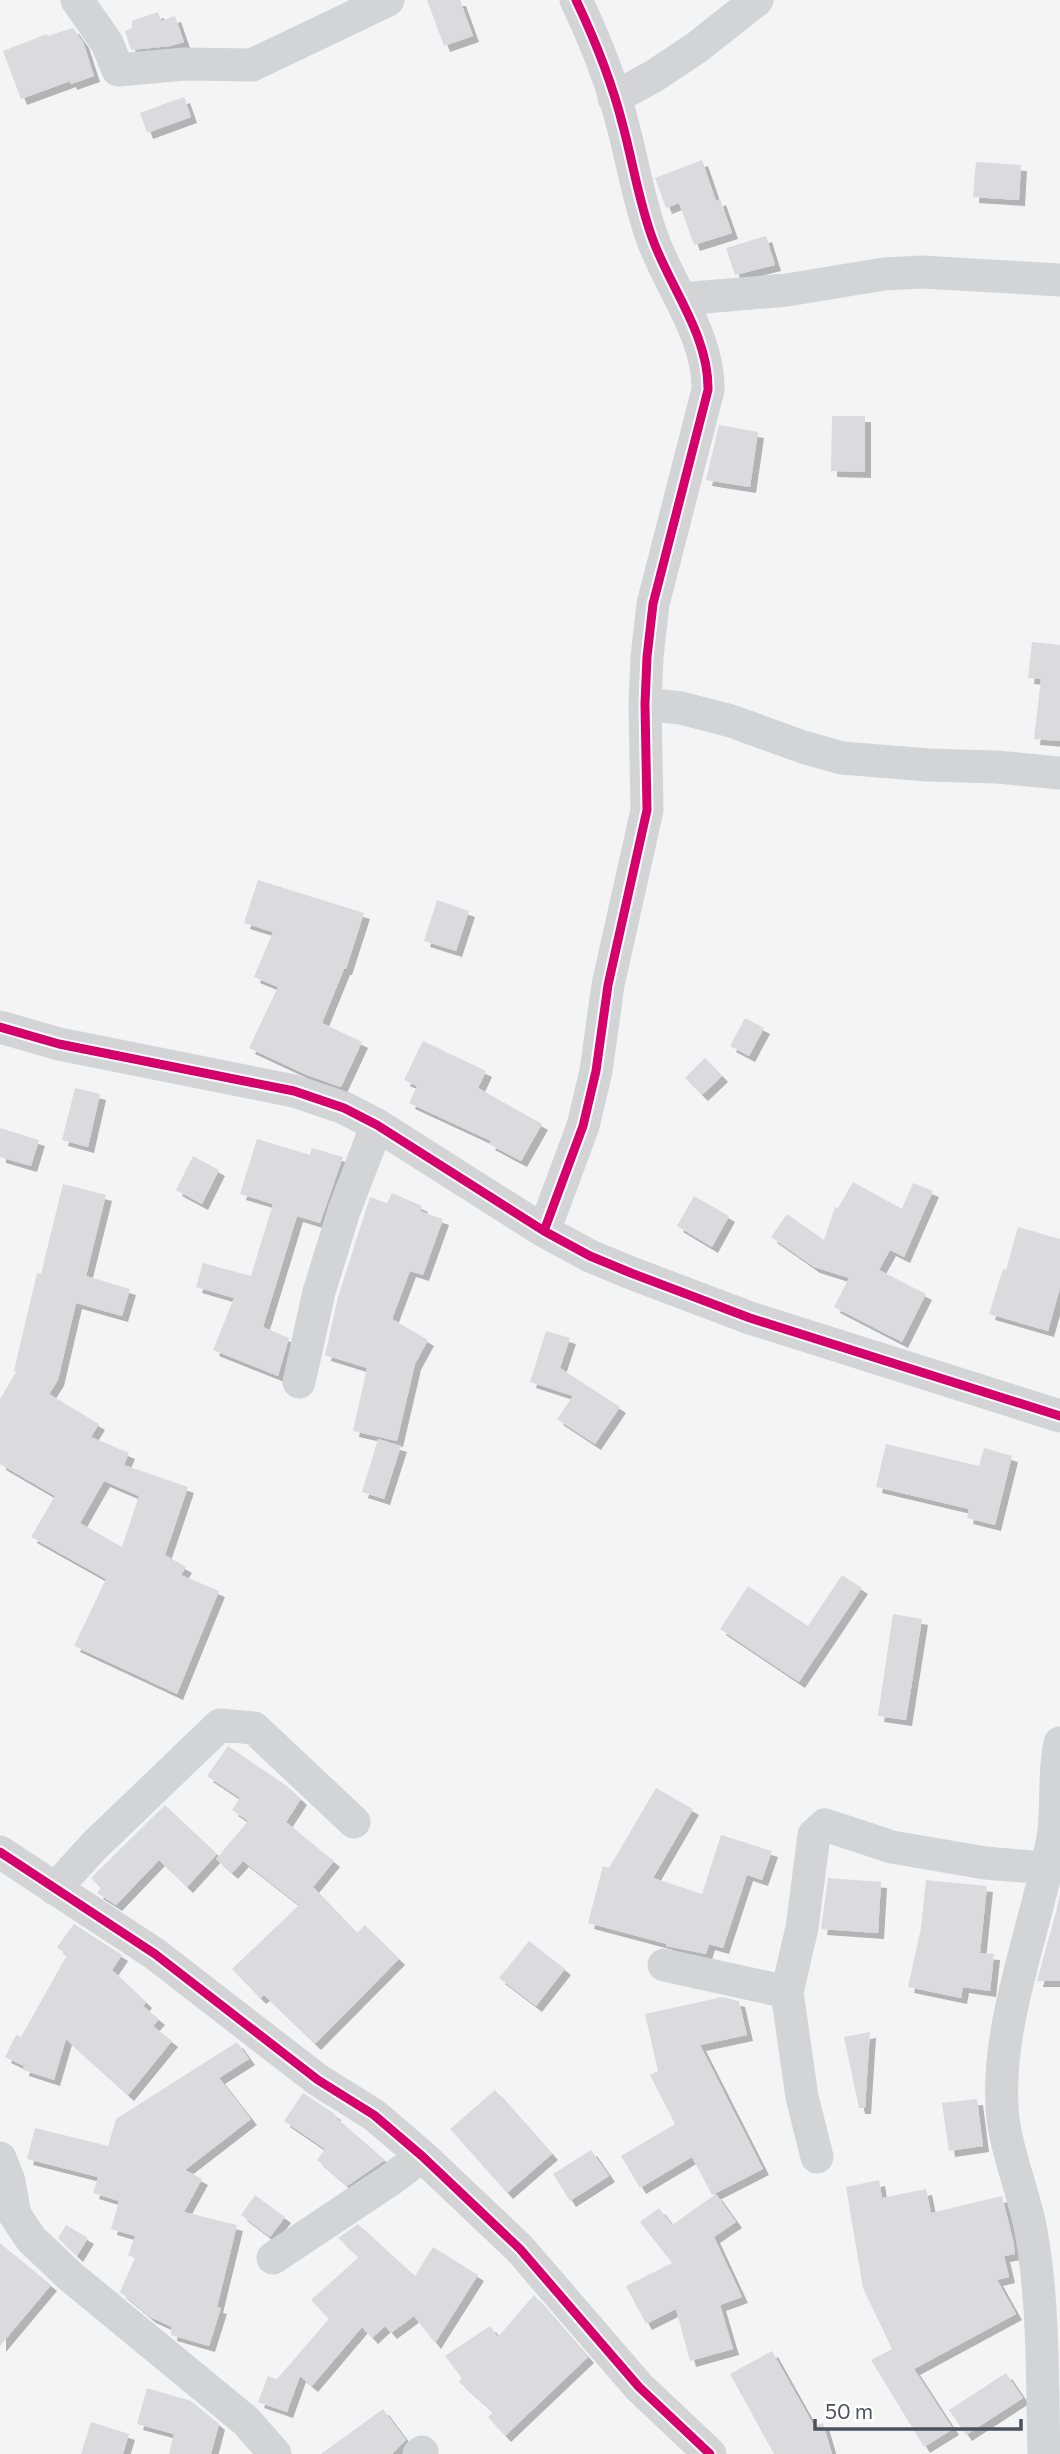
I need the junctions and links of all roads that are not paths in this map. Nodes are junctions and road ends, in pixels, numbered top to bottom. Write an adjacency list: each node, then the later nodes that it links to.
1 (77, 0): 2 (street)
2 (388, 0)
3 (576, 0): 5 (street)
4 (757, 0): 5 (street)
5 (614, 98): 7 (street)
6 (1060, 280): 7 (street)
7 (681, 299): 8 (street)
8 (645, 704): 9 (street); 12 (street)
9 (1060, 773)
10 (0, 1027): 11 (street)
11 (377, 1125): 12 (street); 13 (street)
12 (544, 1231): 14 (street)
13 (299, 1382)
14 (1060, 1416)
15 (1060, 1743): 18 (street)
16 (354, 1822): 19 (street)
17 (0, 1852): 19 (street)
18 (1046, 1868): 21 (street); 28 (street)
19 (55, 1889): 22 (street)
20 (664, 1965): 21 (street)
21 (787, 1992): 23 (street)
22 (422, 2156): 25 (street); 27 (street)
23 (817, 2157)
24 (0, 2158): 26 (street)
25 (273, 2258)
26 (275, 2454)
27 (710, 2454)
28 (1044, 2454)

